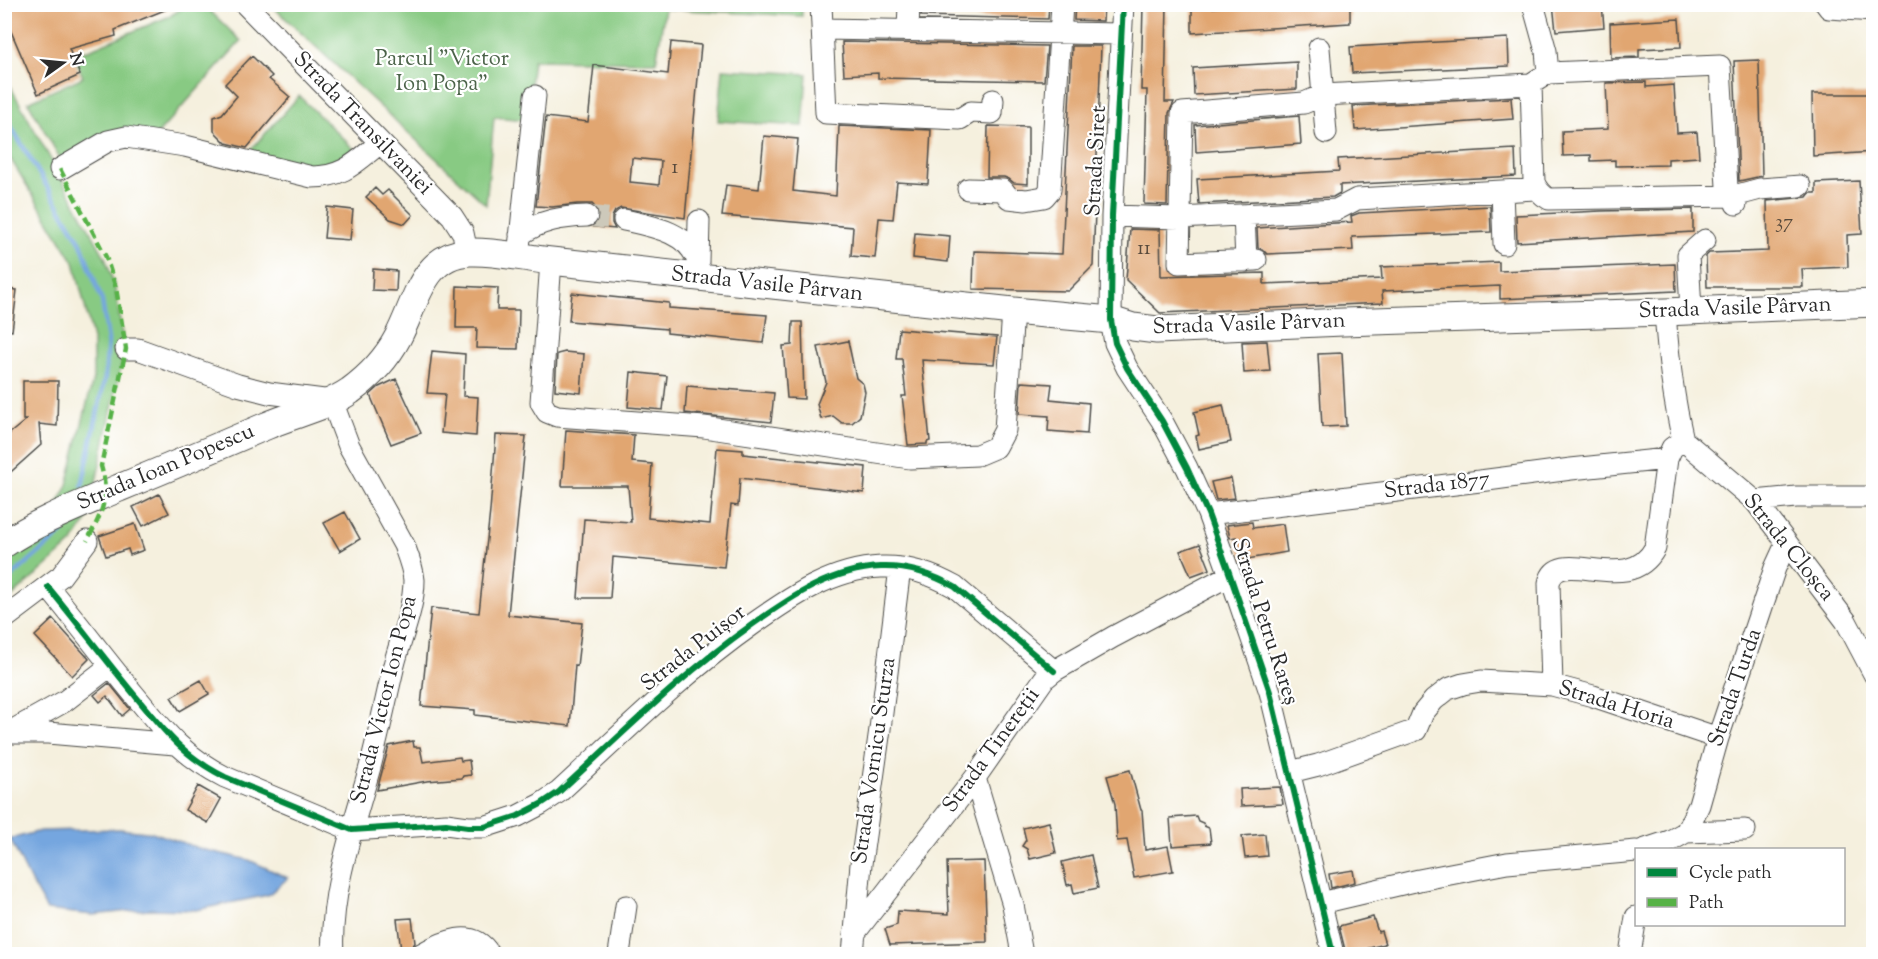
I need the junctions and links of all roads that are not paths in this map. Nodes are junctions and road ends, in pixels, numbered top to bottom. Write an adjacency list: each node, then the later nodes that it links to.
1 (245, 4): 19 (street, Strada Transilvaniei)
2 (821, 4): 9 (street)
3 (909, 4): 10 (street)
4 (1062, 4): 11 (street)
5 (1123, 4): 12 (street, Strada Siret)
6 (1533, 4): 14 (street)
7 (1826, 4): 8 (street)
8 (1874, 11)
9 (822, 29): 10 (street); 17 (street)
10 (908, 30): 11 (street)
11 (1061, 33): 12 (street); 22 (street)
12 (1121, 34): 28 (street, Strada Siret)
13 (1319, 48): 15 (street)
14 (1540, 78): 15 (street); 24 (street); 25 (street)
15 (1323, 95): 18 (street); 29 (street)
16 (535, 96): 34 (street)
17 (993, 100)
18 (1326, 133)
19 (380, 143): 20 (street); 35 (street, Strada Transilvaniei)
20 (60, 169)
21 (1800, 186): 25 (street)
22 (968, 189)
23 (1502, 191): 24 (street); 26 (street); 33 (street)
24 (1539, 192): 25 (street)
25 (1735, 200)
26 (1245, 215): 29 (street); 29 (street)
27 (587, 216): 34 (street)
28 (1112, 216): 29 (street); 42 (street, Strada Siret)
29 (1179, 218)
30 (624, 220): 37 (street)
31 (699, 221): 37 (street)
32 (1705, 240): 40 (street)
33 (1504, 244)
34 (519, 246): 35 (main road, Strada Vasile Pârvan); 36 (main road, Strada Vasile Pârvan)
35 (476, 252): 44 (main road)
36 (551, 261): 37 (main road, Strada Vasile Pârvan); 39 (street)
37 (698, 270): 39 (main road, Strada Vasile Pârvan)
38 (1874, 303): 40 (main road, Strada Vasile Pârvan)
39 (1013, 311): 42 (main road, Strada Vasile Pârvan)
40 (1691, 311): 41 (main road, Strada Vasile Pârvan)
41 (1665, 312): 42 (main road, Strada Vasile Pârvan); 45 (street)
42 (1111, 320): 49 (street, Strada Petru Rareș)
43 (126, 349): 44 (street)
44 (332, 401): 50 (main road, Strada Ioan Popescu); 66 (street, Strada Victor Ion Popa)
45 (1683, 440): 46 (street); 48 (street, Strada Cloșca)
46 (1667, 459): 49 (street, Strada 1877); 60 (street)
47 (1874, 497): 48 (street)
48 (1755, 501): 52 (street, Strada Cloșca)
49 (1208, 514): 54 (street, Strada Petru Rareș)
50 (12, 539)
51 (87, 541): 55 (street)
52 (1786, 544): 59 (street, Strada Cloșca); 62 (street, Strada Turda)
53 (900, 568): 58 (street, Strada Puișor); 66 (street, Strada Puișor); 74 (street, Strada Vornicu Sturza)
54 (1230, 575): 58 (street, Strada Tinereții); 64 (street, Strada Petru Rareș)
55 (48, 587): 56 (street); 57 (street)
56 (4, 619)
57 (110, 666): 61 (street); 63 (street)
58 (1054, 671): 65 (street, Strada Tinereții)
59 (1874, 674)
60 (1552, 686): 62 (street, Strada Horia); 64 (street, Strada Horia)
61 (6, 734): 63 (street)
62 (1718, 738): 68 (street, Strada Turda)
63 (175, 744): 66 (street)
64 (1290, 772): 71 (street, Strada Petru Rareș)
65 (975, 778): 74 (street, Strada Tinereții); 79 (street)
66 (352, 830): 75 (street, Strada Victor Ion Popa)
67 (1745, 830): 68 (street)
68 (1686, 832): 69 (street)
69 (1649, 848)
70 (1635, 850): 71 (street)
71 (1321, 903): 80 (street, Strada Petru Rareș)
72 (626, 906): 78 (street)
73 (1635, 923): 81 (street)
74 (853, 944)
75 (333, 954)
76 (421, 954): 77 (street)
77 (489, 954)
78 (619, 954)
79 (1022, 954)
80 (1333, 954)
81 (1630, 954)

